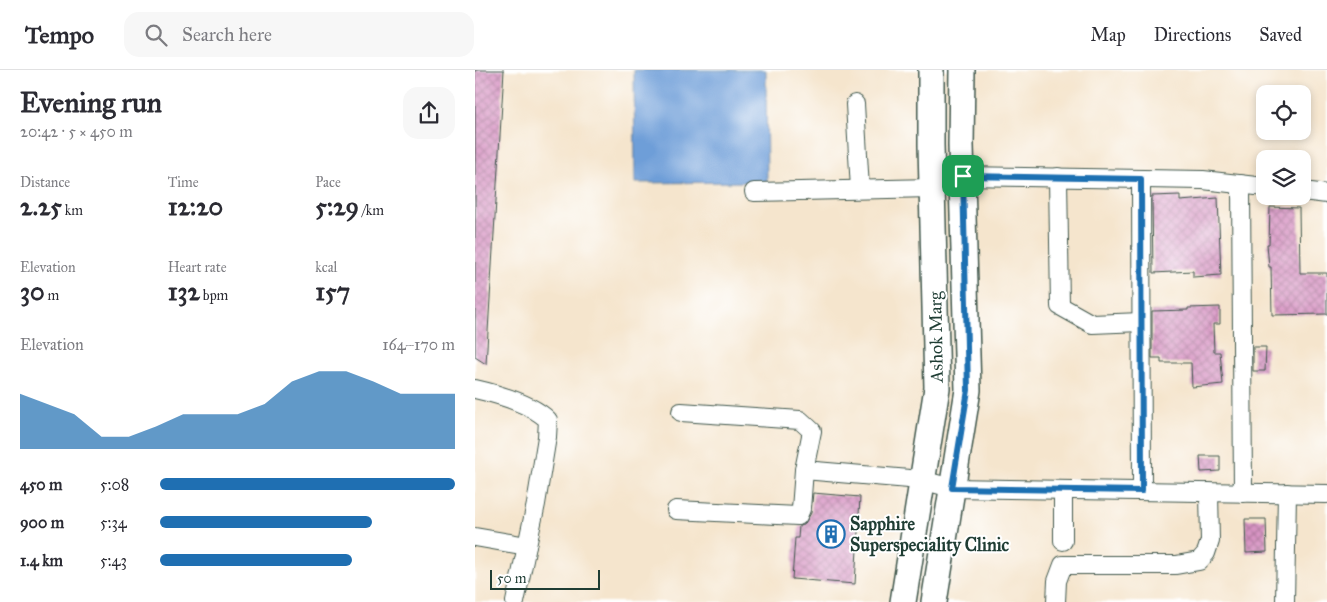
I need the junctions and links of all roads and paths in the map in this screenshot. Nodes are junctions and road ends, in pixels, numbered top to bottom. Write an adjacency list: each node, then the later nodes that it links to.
1 (931, 70): 9 (street, Ashok Marg)
2 (962, 70): 4 (street, Ashok Marg)
3 (855, 104): 10 (street)
4 (963, 176): 5 (street); 19 (street, Ashok Marg)
5 (1058, 177): 6 (street); 14 (street)
6 (1141, 179): 7 (street); 14 (street)
7 (1241, 184): 8 (street); 23 (street)
8 (1256, 186)
9 (932, 188): 10 (street); 18 (street, Ashok Marg)
10 (859, 189): 11 (street)
11 (754, 192)
12 (1311, 192): 13 (street)
13 (1327, 194)
14 (1141, 322): 21 (street)
15 (475, 389): 29 (street)
16 (681, 412): 17 (street)
17 (804, 470): 18 (street); 26 (street)
18 (921, 480): 19 (street); 31 (street, Ashok Marg)
19 (952, 488): 20 (street); 32 (street, Ashok Marg)
20 (1063, 490): 21 (street); 28 (street)
21 (1142, 491): 22 (street)
22 (1209, 492): 23 (street); 33 (street)
23 (1243, 493): 24 (street)
24 (1287, 494): 25 (street); 34 (street)
25 (1327, 494)
26 (676, 510)
27 (475, 537): 29 (street)
28 (1063, 541)
29 (527, 546): 30 (street)
30 (515, 602)
31 (903, 602)
32 (934, 602)
33 (1056, 602)
34 (1285, 602)

